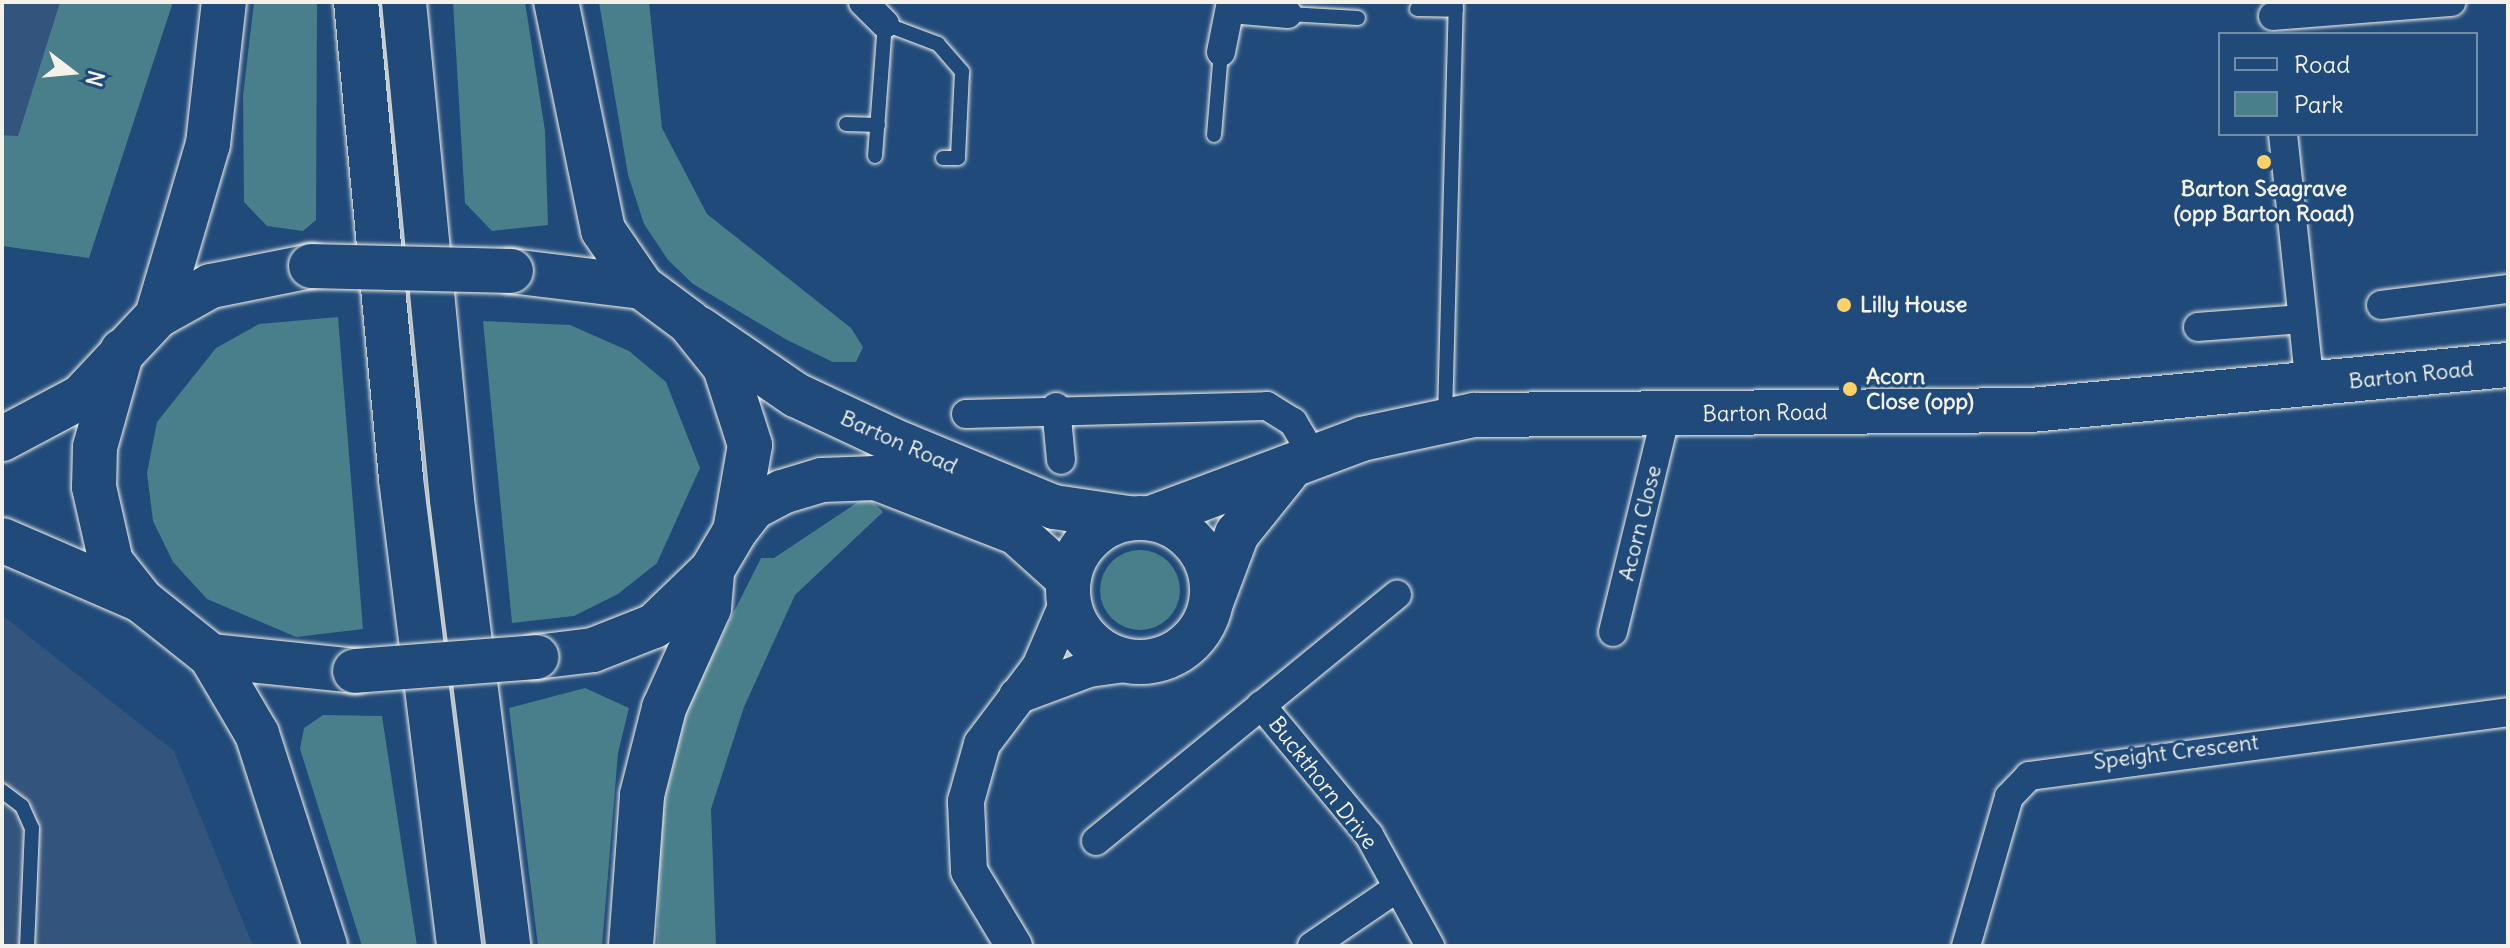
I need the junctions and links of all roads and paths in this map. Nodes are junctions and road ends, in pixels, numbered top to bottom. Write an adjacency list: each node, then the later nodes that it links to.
1 (224, 2): 24 (main road)
2 (356, 2): 57 (main road)
3 (404, 2): 58 (main road)
4 (556, 2): 21 (main road)
5 (863, 2): 13 (street)
6 (2451, 2): 11 (street)
7 (1231, 6): 10 (street); 14 (street)
8 (1456, 6): 9 (lane); 34 (lane)
9 (1417, 9)
10 (1288, 14): 12 (lane)
11 (2273, 17)
12 (1358, 18)
13 (885, 24): 16 (lane); 20 (lane)
14 (1221, 52): 17 (lane)
15 (846, 124): 16 (lane)
16 (878, 125): 19 (lane)
17 (1214, 135)
18 (2283, 136): 25 (street)
19 (875, 156)
20 (943, 158)
21 (642, 287): 24 (main road, bridge); 26 (main road)
22 (2508, 289): 23 (street)
23 (2381, 305)
24 (157, 316): 28 (main road)
25 (2302, 319): 27 (street); 30 (street)
26 (689, 322): 38 (main road, Barton Road); 39 (main road)
27 (2198, 327)
28 (122, 351): 35 (main road); 44 (main road)
29 (2508, 365): 30 (main road, Barton Road)
30 (2310, 385): 33 (main road, Barton Road)
31 (1056, 407): 32 (street); 36 (street); 37 (street)
32 (966, 414)
33 (1666, 414): 34 (main road, Barton Road); 46 (street, Acorn Close)
34 (1445, 419): 37 (main road, Barton Road)
35 (2, 439)
36 (1061, 460)
37 (1300, 466): 38 (main road, Barton Road); 45 (main road)
38 (1140, 518): 42 (main road); 45 (main road)
39 (735, 531): 41 (main road); 42 (main road, Barton Road)
40 (2, 540): 44 (main road)
41 (712, 570): 47 (main road, bridge); 59 (main road)
42 (1068, 590): 48 (main road); 49 (street)
43 (1397, 595): 50 (street, Buckthorn Drive)
44 (142, 601): 47 (main road)
45 (1210, 609): 48 (main road)
46 (1613, 632)
47 (211, 656): 56 (main road)
48 (1133, 663): 49 (street)
49 (1016, 697): 60 (street)
50 (1261, 705): 53 (street, Buckthorn Drive); 54 (street, Buckthorn Drive)
51 (2508, 712): 63 (street, Speight Crescent)
52 (2, 791): 55 (lane)
53 (1096, 841)
54 (1394, 890): 61 (street); 62 (street, Buckthorn Drive)
55 (27, 946)
56 (325, 946)
57 (459, 946)
58 (508, 946)
59 (631, 946)
60 (1014, 946)
61 (1312, 946)
62 (1430, 946)
63 (1966, 946)

